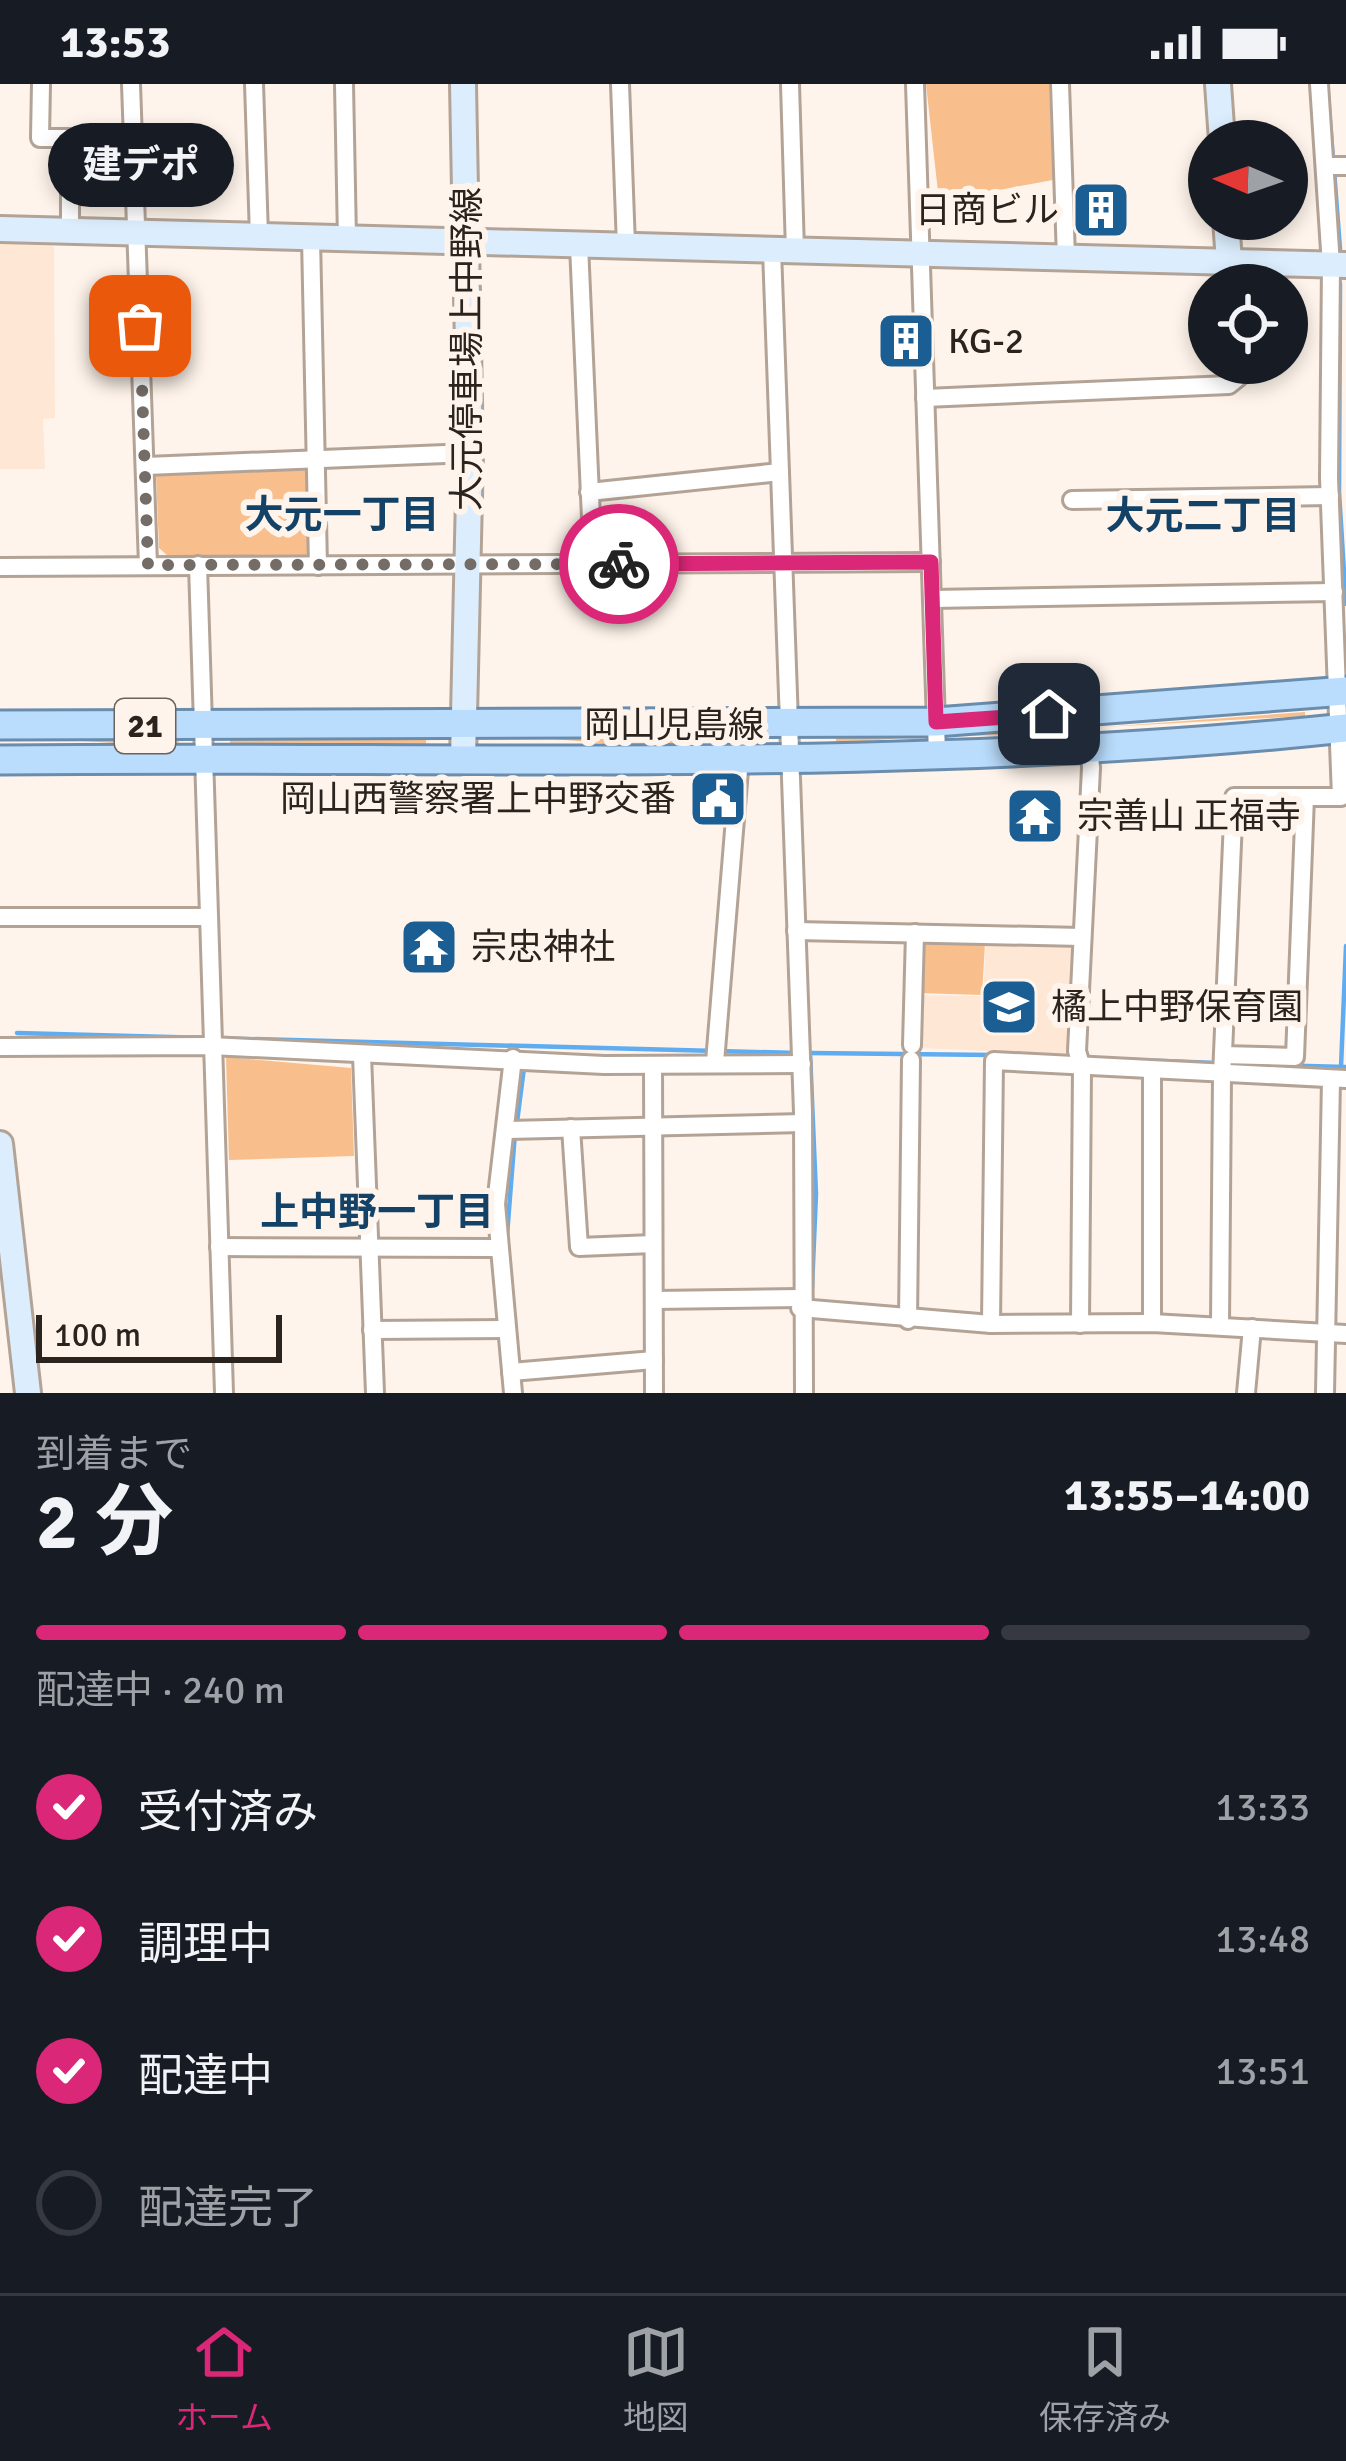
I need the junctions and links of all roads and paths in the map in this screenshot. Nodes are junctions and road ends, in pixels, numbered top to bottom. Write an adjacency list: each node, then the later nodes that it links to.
1 (40, 84): 15 (street)
2 (131, 84): 16 (street)
3 (254, 84): 17 (street)
4 (344, 84): 19 (street)
5 (464, 84): 20 (street, 大元停車場上中野線)
6 (620, 84): 22 (street)
7 (790, 84): 23 (street)
8 (915, 84): 24 (street)
9 (1060, 84): 25 (street)
10 (1218, 84): 12 (street)
11 (1319, 84): 13 (street)
12 (1221, 120)
13 (1335, 166): 26 (street)
14 (0, 229): 15 (street)
15 (70, 231): 16 (street)
16 (135, 233): 17 (street); 34 (street)
17 (259, 236): 18 (street)
18 (310, 238): 19 (street); 33 (street)
19 (347, 239): 20 (street)
20 (469, 242): 21 (street); 32 (street, 大元停車場上中野線)
21 (579, 245): 22 (street); 37 (street)
22 (626, 246): 23 (street)
23 (784, 250): 24 (street); 35 (street)
24 (920, 254): 25 (street); 30 (street)
25 (1066, 258): 28 (street)
26 (1339, 265): 27 (street); 31 (street)
27 (1308, 268)
28 (1188, 270)
29 (1230, 384): 30 (street)
30 (925, 398): 39 (street)
31 (1338, 422): 36 (street)
32 (470, 453): 33 (street); 44 (street, 大元停車場上中野線)
33 (318, 461): 34 (street); 45 (street)
34 (146, 466): 42 (street)
35 (780, 472): 37 (street); 40 (street)
36 (1336, 483): 38 (street); 47 (street)
37 (590, 492): 41 (street)
38 (1072, 500)
39 (931, 562): 40 (street); 48 (street)
40 (783, 563): 41 (street); 53 (street)
41 (593, 564): 44 (street)
42 (148, 565): 43 (street); 46 (street)
43 (198, 565): 45 (street); 55 (street)
44 (468, 565): 45 (street); 52 (street, 大元停車場上中野線)
45 (318, 566)
46 (0, 567)
47 (1334, 592): 48 (street); 49 (street)
48 (932, 598): 51 (street)
49 (1342, 692): 50 (main road, 岡山児島線 / 21); 56 (street)
50 (1087, 712): 51 (main road, 岡山児島線 / 21); 57 (street)
51 (936, 722): 53 (main road, 岡山児島線 / 21); 58 (street)
52 (466, 724): 53 (main road, 岡山児島線 / 21); 55 (main road, 岡山児島線 / 21); 62 (street, 大元停車場上中野線)
53 (789, 724): 59 (street)
54 (0, 725): 55 (main road, 岡山児島線 / 21)
55 (203, 726): 61 (street)
56 (1342, 729): 57 (main road, 岡山児島線 / 21); 64 (street)
57 (1090, 745): 58 (main road, 岡山児島線 / 21); 70 (street)
58 (937, 754): 59 (main road, 岡山児島線 / 21)
59 (792, 757): 60 (main road, 岡山児島線 / 21); 68 (street)
60 (740, 758): 62 (main road, 岡山児島線 / 21); 74 (street)
61 (204, 759): 62 (main road, 岡山児島線 / 21); 63 (main road, 岡山児島線 / 21); 67 (street)
62 (463, 759)
63 (0, 760)
64 (1344, 772): 65 (street)
65 (1305, 797): 79 (street); 79 (street)
66 (0, 917): 67 (street)
67 (206, 917): 71 (street)
68 (796, 931): 69 (street); 75 (street)
69 (915, 933): 70 (street); 94 (street)
70 (1082, 937): 77 (street)
71 (211, 1038): 72 (street); 73 (street); 89 (street)
72 (0, 1047)
73 (362, 1055): 76 (street); 90 (street)
74 (716, 1056): 75 (street); 78 (street)
75 (801, 1057): 82 (street)
76 (513, 1058): 78 (street); 85 (street)
77 (1080, 1061): 80 (street); 96 (street); 97 (street)
78 (652, 1065): 83 (street)
79 (1223, 1065): 80 (street); 81 (street); 98 (street)
80 (1152, 1072): 95 (street)
81 (1339, 1080): 102 (street)
82 (803, 1123): 83 (street); 93 (street)
83 (653, 1126): 84 (street); 88 (street)
84 (571, 1128): 85 (street); 88 (street)
85 (511, 1130): 91 (street)
86 (0, 1144): 87 (street)
87 (2, 1185): 106 (street)
88 (653, 1244): 92 (street)
89 (219, 1247): 90 (street); 107 (street)
90 (369, 1248): 91 (street); 101 (street)
91 (497, 1248): 100 (street)
92 (654, 1300): 93 (street); 104 (street)
93 (805, 1306): 94 (street); 111 (street)
94 (908, 1320): 96 (street)
95 (1152, 1323): 97 (street); 98 (street)
96 (992, 1324): 97 (street)
97 (1080, 1324)
98 (1220, 1325): 99 (street)
99 (1252, 1328): 102 (street); 112 (street)
100 (506, 1329): 101 (street); 105 (street)
101 (373, 1330): 108 (street)
102 (1327, 1333): 103 (street); 113 (street)
103 (1346, 1334)
104 (654, 1360): 105 (street); 110 (street)
105 (517, 1371): 109 (street)
106 (28, 1393)
107 (224, 1393)
108 (375, 1393)
109 (513, 1393)
110 (654, 1393)
111 (803, 1393)
112 (1246, 1393)
113 (1325, 1393)

